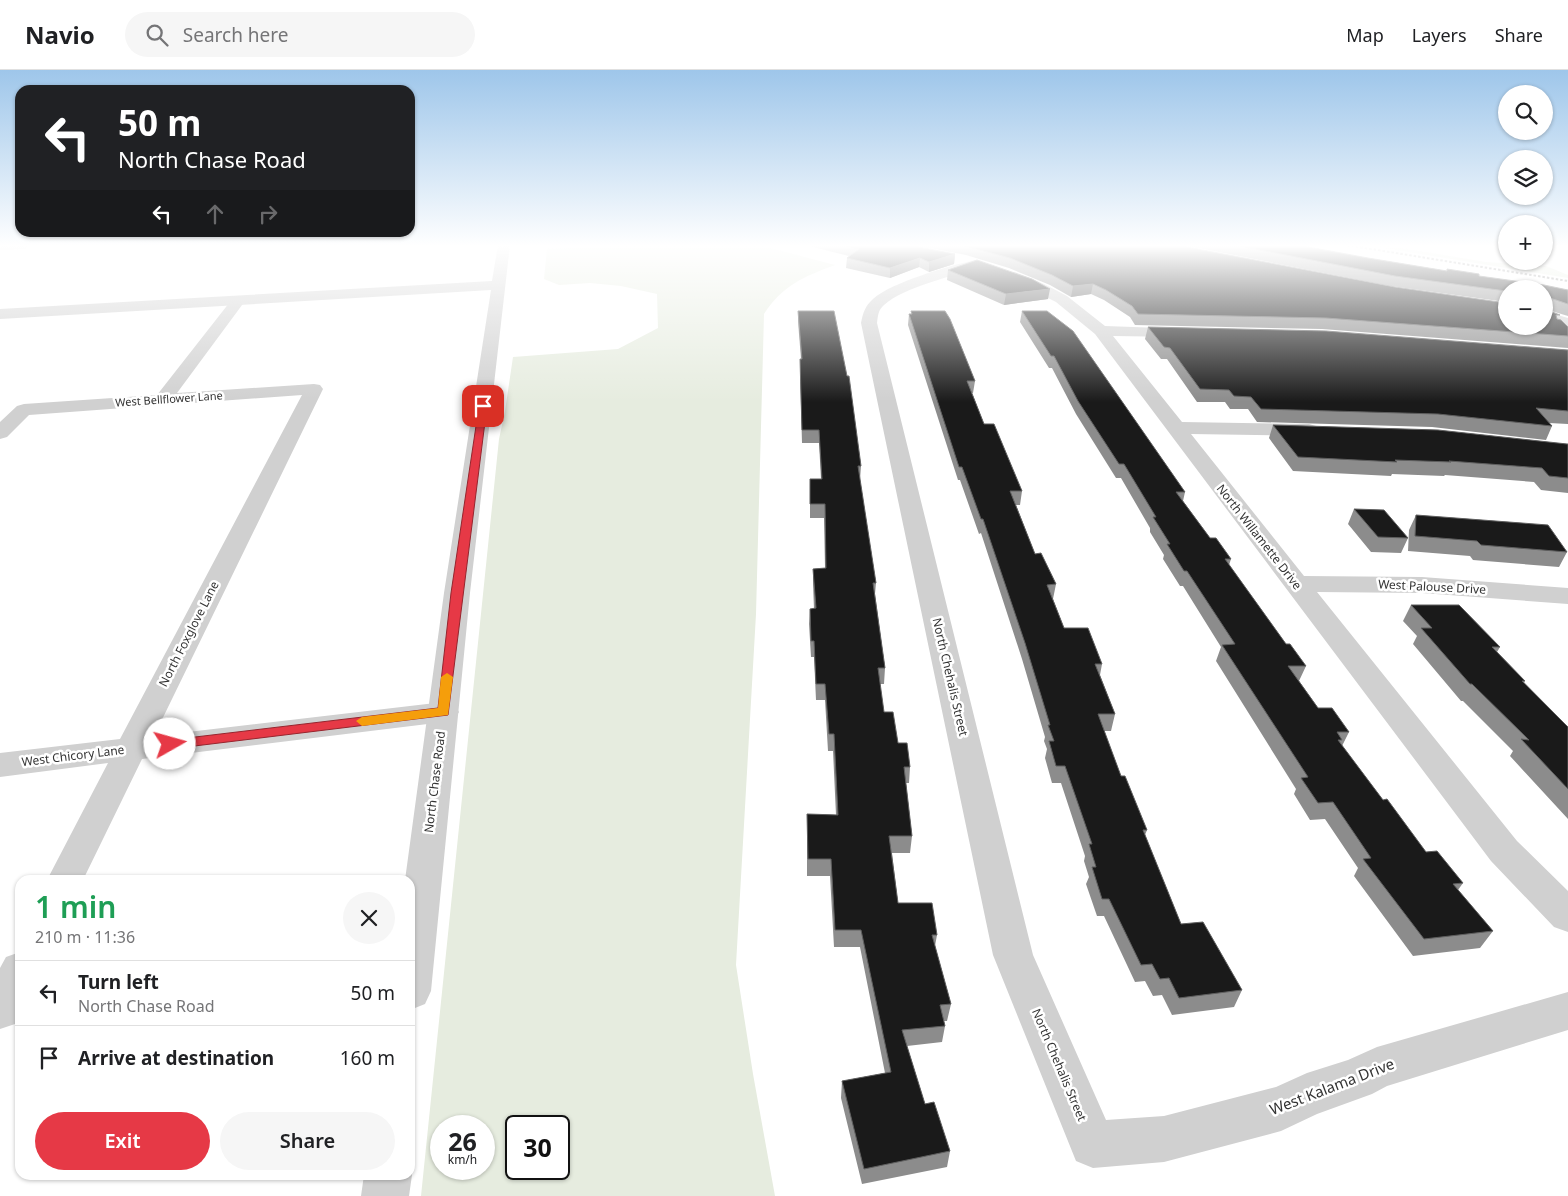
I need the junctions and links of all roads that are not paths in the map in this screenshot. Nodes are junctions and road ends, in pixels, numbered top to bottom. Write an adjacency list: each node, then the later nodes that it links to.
1 (294, 298): 5 (street)
2 (497, 298): 18 (street, North Chase Road)
3 (886, 298): 27 (street, North Chehalis Street)
4 (1060, 298): 9 (street, North Willamette Drive)
5 (238, 301): 6 (street); 12 (street)
6 (0, 314)
7 (1553, 319): 8 (street)
8 (1568, 323)
9 (1101, 331): 10 (street); 13 (street, North Willamette Drive)
10 (1203, 333)
11 (314, 389): 12 (street, West Bellflower Lane); 19 (street, North Foxglove Lane)
12 (163, 400): 15 (street, West Bellflower Lane)
13 (1176, 428): 14 (street); 16 (street, North Willamette Drive)
14 (1324, 431)
15 (0, 433)
16 (1296, 584): 17 (street, West Palouse Drive); 22 (street, North Willamette Drive)
17 (1568, 596)
18 (444, 712): 19 (street, West Chicory Lane); 23 (street, North Chase Road)
19 (131, 749): 20 (street, West Chicory Lane); 21 (street, North Foxglove Lane)
20 (0, 765)
21 (68, 875)
22 (1568, 916)
23 (415, 951)
24 (15, 980): 25 (street)
25 (0, 1010)
26 (1568, 1011): 27 (street, West Kalama Drive)
27 (1093, 1144)
28 (387, 1180): 29 (street)
29 (385, 1196)

